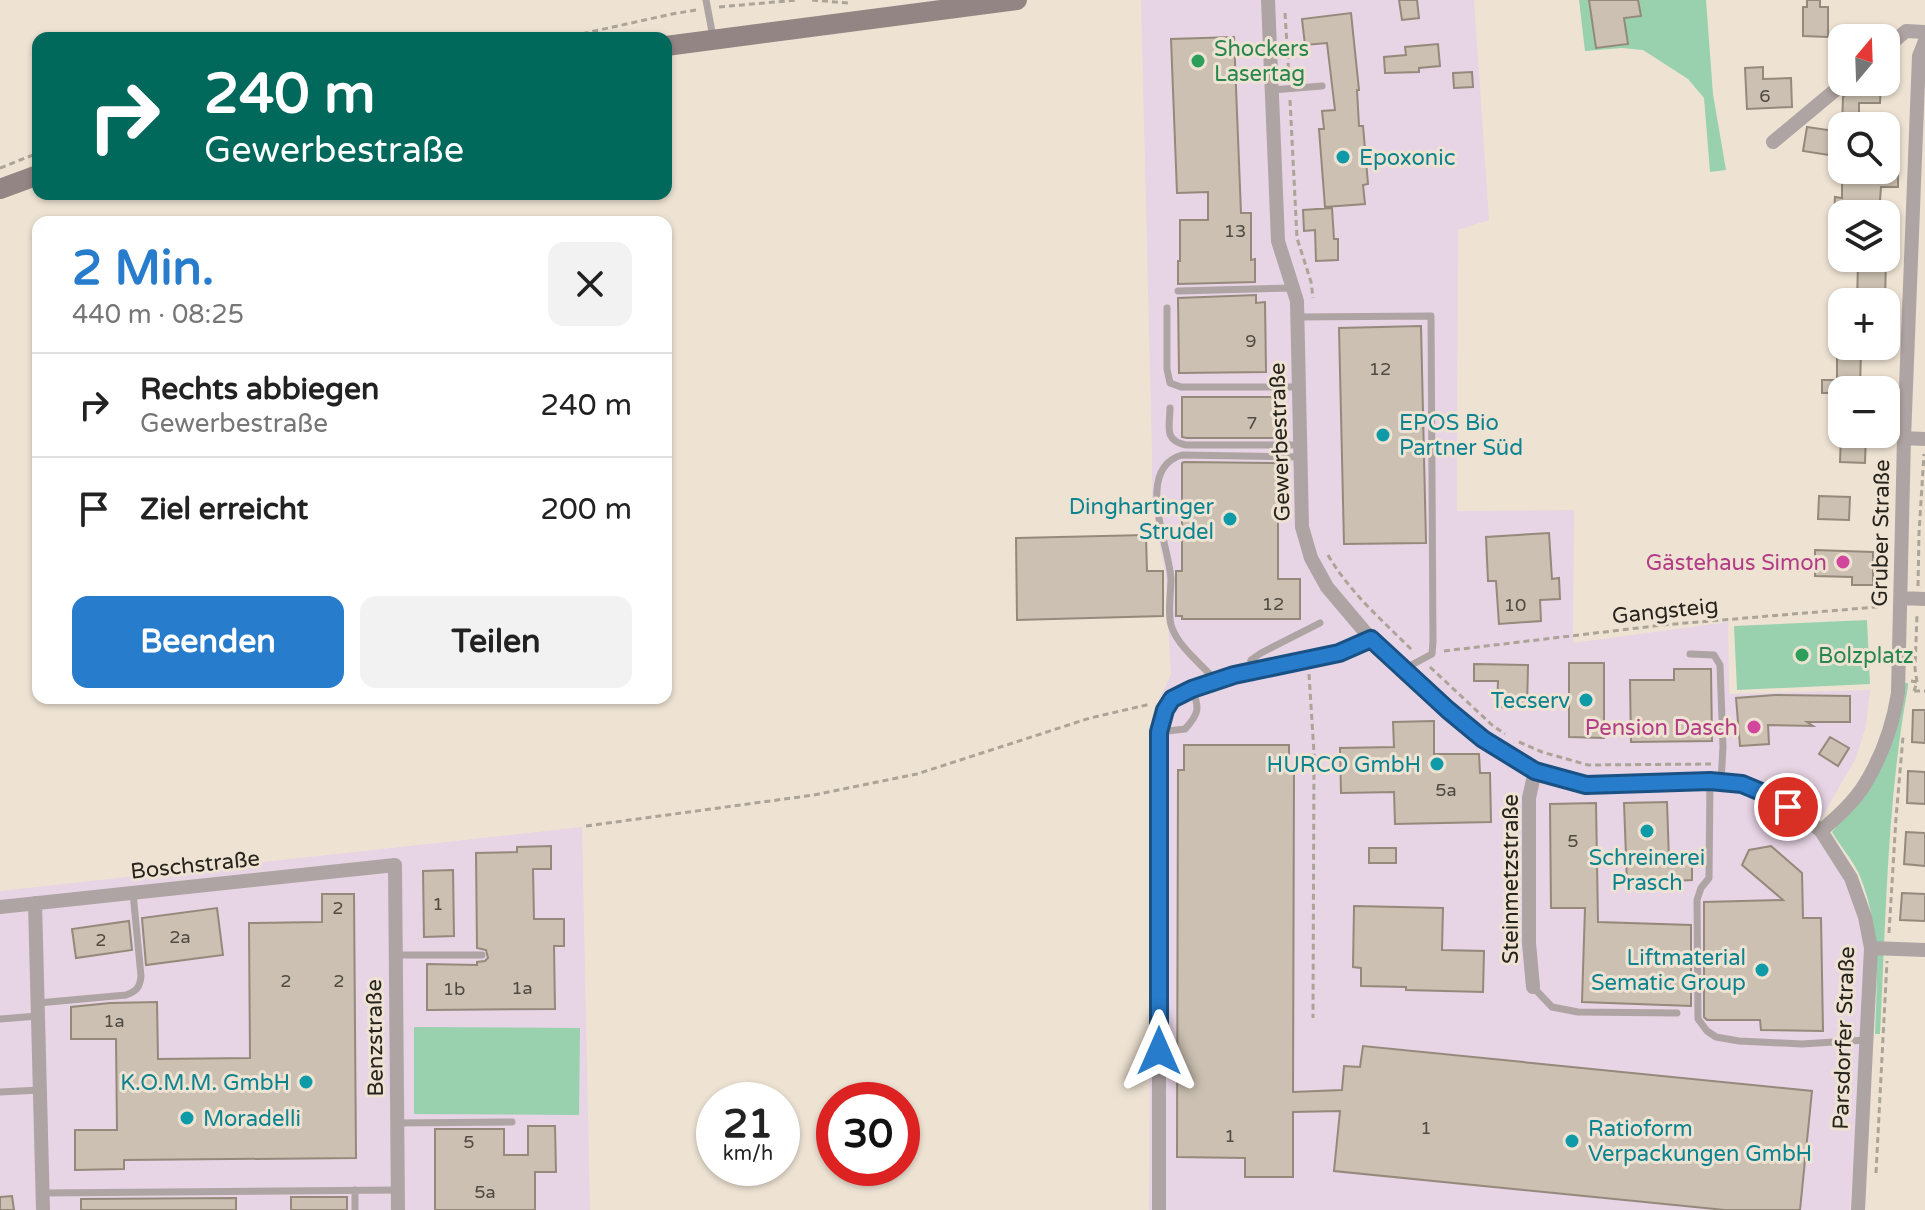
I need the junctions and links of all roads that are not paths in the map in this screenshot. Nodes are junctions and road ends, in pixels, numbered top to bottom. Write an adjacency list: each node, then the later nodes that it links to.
1 (1017, 0): 6 (main road)
2 (1268, 0): 10 (street, Gewerbestraße)
3 (708, 3): 6 (lane)
4 (1925, 32): 5 (street)
5 (1900, 36)
6 (714, 39): 8 (main road)
7 (1925, 41): 15 (street, Gruber Straße)
8 (672, 45)
9 (1322, 86): 10 (lane)
10 (1272, 90): 16 (street, Gewerbestraße)
11 (1828, 96): 12 (street)
12 (1773, 142)
13 (32, 177): 14 (main road)
14 (0, 189)
15 (1920, 213): 22 (street, Gruber Straße)
16 (1293, 288): 17 (lane); 19 (street, Gewerbestraße)
17 (1178, 291)
18 (1167, 308): 20 (lane)
19 (1297, 317): 20 (street, Gewerbestraße); 30 (lane)
20 (1299, 387): 24 (street, Gewerbestraße)
21 (1170, 408): 24 (lane)
22 (1904, 438): 23 (street); 25 (street, Gruber Straße)
23 (1925, 439)
24 (1300, 451): 28 (street, Gewerbestraße); 32 (lane)
25 (1901, 598): 26 (street); 37 (street, Gruber Straße)
26 (1921, 598)
27 (1320, 623): 31 (lane)
28 (1371, 639): 30 (street, Gewerbestraße); 31 (street)
29 (1690, 654): 36 (lane)
30 (1404, 669): 35 (street, Gewerbestraße)
31 (1249, 672): 32 (street)
32 (1216, 681): 33 (street)
33 (1192, 689): 34 (street); 34 (lane)
34 (1159, 732): 61 (street)
35 (1535, 771): 36 (street, Gewerbestraße); 46 (street, Steinmetzstraße)
36 (1715, 782): 37 (street, Gewerbestraße); 50 (lane)
37 (1821, 831): 42 (street, Parsdorfer Straße)
38 (395, 865): 39 (street, Boschstraße); 44 (street, Benzstraße)
39 (133, 893): 40 (street, Boschstraße); 47 (lane)
40 (35, 903): 41 (street, Boschstraße); 47 (street)
41 (0, 907)
42 (1871, 948): 43 (street); 50 (street, Parsdorfer Straße)
43 (1925, 950)
44 (395, 955): 45 (lane); 54 (street, Benzstraße)
45 (482, 955)
46 (1533, 987): 48 (lane)
47 (38, 1009): 49 (lane); 51 (street)
48 (1677, 1013)
49 (0, 1019)
50 (1868, 1040): 62 (street, Parsdorfer Straße)
51 (40, 1090): 52 (lane); 57 (street)
52 (0, 1092)
53 (512, 1122): 54 (lane)
54 (397, 1123): 56 (street, Benzstraße)
55 (355, 1190): 56 (lane); 57 (lane); 59 (lane)
56 (398, 1190): 60 (street, Benzstraße)
57 (42, 1193): 58 (street)
58 (43, 1210)
59 (355, 1210)
60 (398, 1210)
61 (1159, 1210)
62 (1858, 1210)

